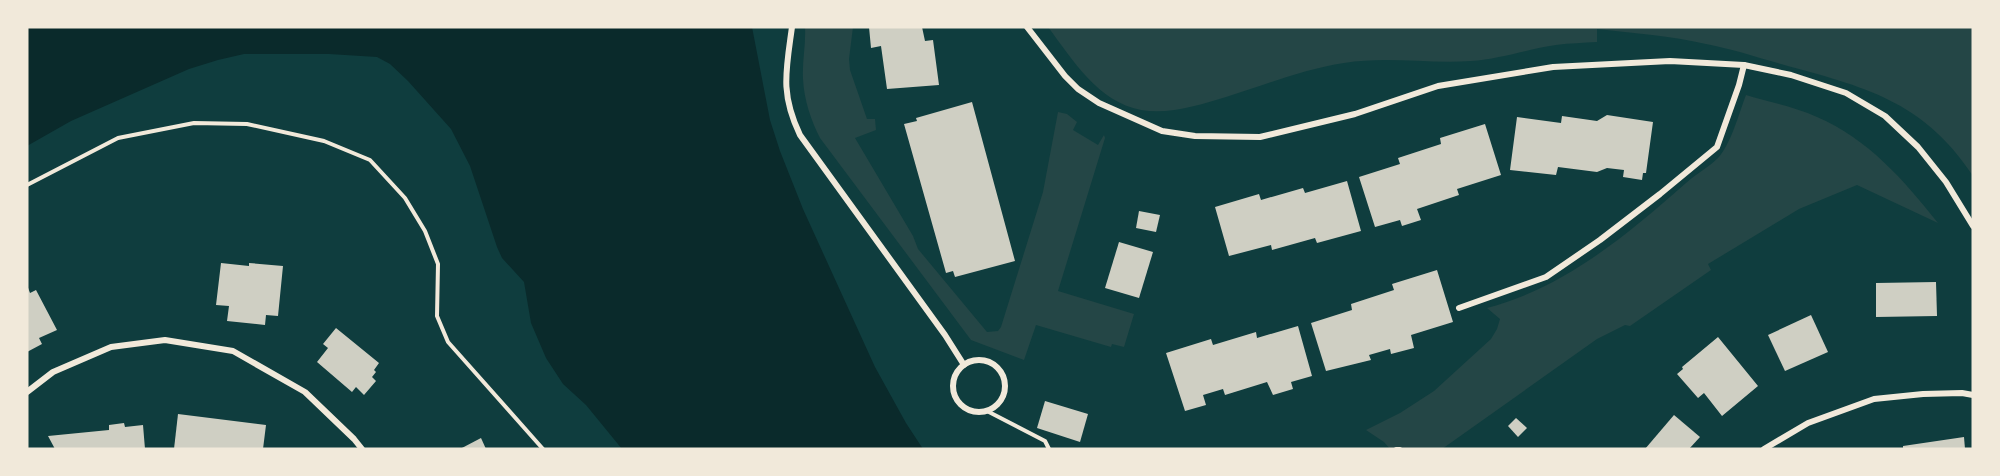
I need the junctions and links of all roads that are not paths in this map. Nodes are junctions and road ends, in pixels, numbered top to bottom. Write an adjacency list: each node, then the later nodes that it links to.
1 (792, 27): 6 (street)
2 (1027, 27): 3 (street)
3 (1744, 65): 4 (street); 5 (street)
4 (1973, 226)
5 (1459, 308)
6 (964, 365): 6 (street)
7 (1973, 387): 9 (street)
8 (27, 392): 11 (street)
9 (1962, 393): 10 (street); 12 (street)
10 (1973, 395)
11 (362, 449)
12 (1764, 449)

